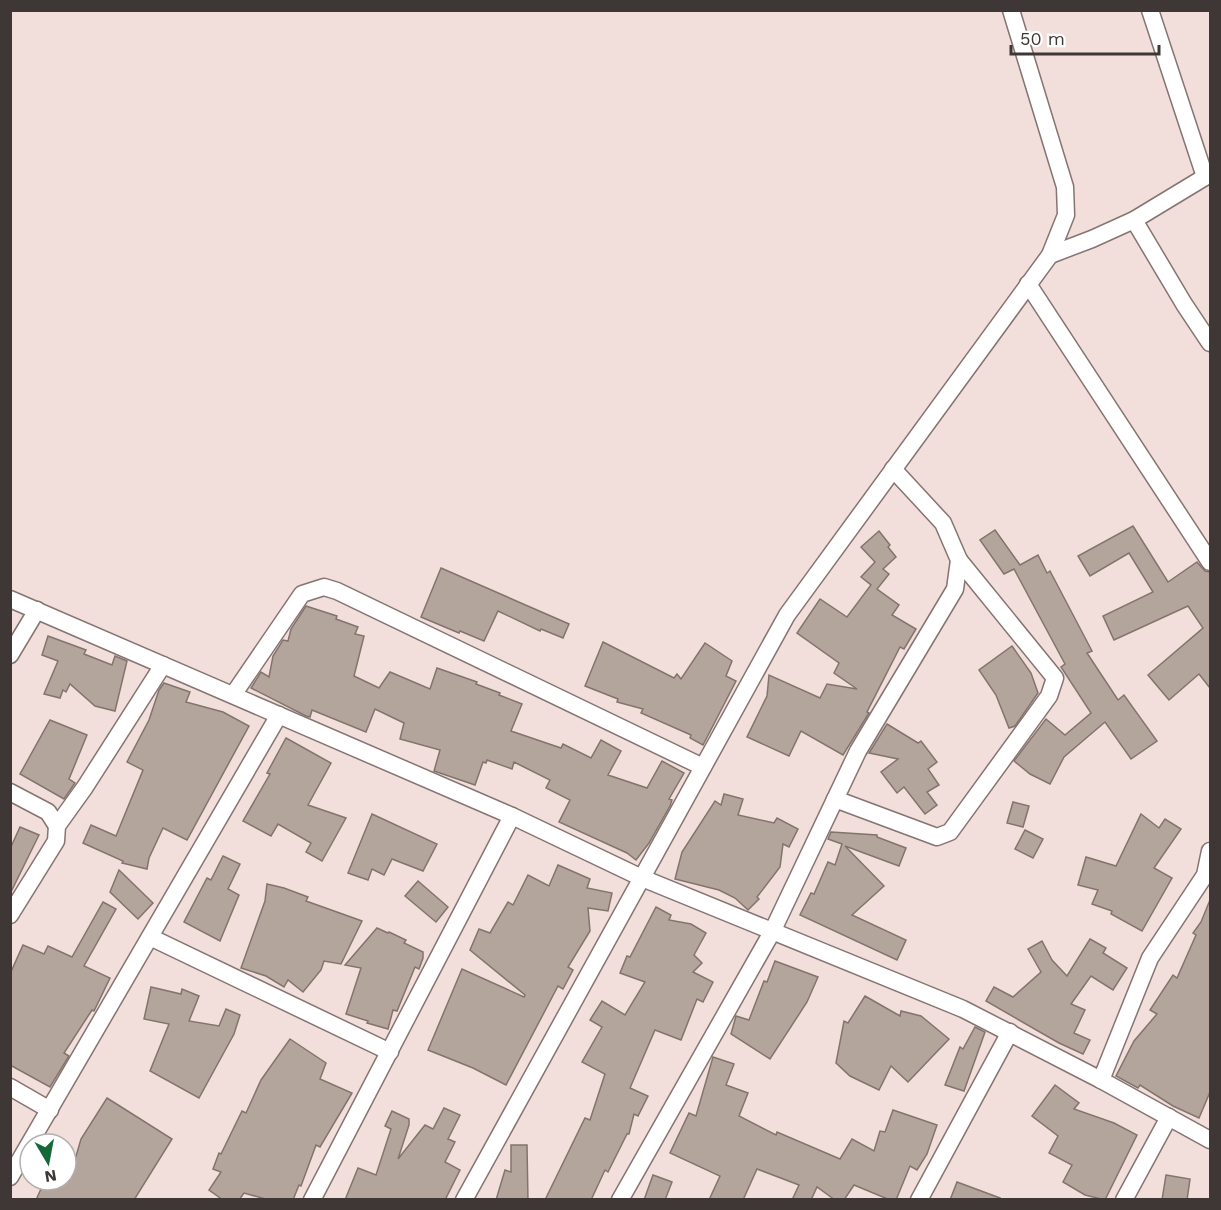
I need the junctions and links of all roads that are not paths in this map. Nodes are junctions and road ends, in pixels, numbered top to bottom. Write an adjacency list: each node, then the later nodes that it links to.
1 (1011, 10): 5 (street)
2 (1150, 10): 3 (street)
3 (1208, 176): 4 (street)
4 (1134, 220): 5 (street); 7 (street)
5 (1050, 255): 6 (street)
6 (1028, 284): 8 (street); 10 (street)
7 (1210, 343)
8 (893, 469): 9 (street); 17 (street)
9 (960, 561): 19 (street); 19 (street)
10 (1210, 562)
11 (10, 599): 12 (street)
12 (37, 610): 13 (street); 14 (street)
13 (10, 655)
14 (163, 665): 15 (street); 21 (street)
15 (233, 695): 16 (street); 17 (street)
16 (279, 715): 20 (street); 26 (street)
17 (703, 767): 23 (street)
18 (10, 792): 21 (street)
19 (835, 799): 25 (street)
20 (512, 816): 23 (street); 28 (street)
21 (57, 826): 24 (street)
22 (1210, 851): 29 (street)
23 (642, 878): 25 (street); 36 (street)
24 (10, 915)
25 (771, 932): 27 (street); 37 (street)
26 (150, 938): 28 (street); 31 (street)
27 (1010, 1032): 29 (street); 38 (street)
28 (390, 1052): 35 (street)
29 (1101, 1080): 32 (street)
30 (10, 1088): 31 (street)
31 (50, 1110): 34 (street)
32 (1169, 1117): 33 (street); 39 (street)
33 (1210, 1140)
34 (10, 1177)
35 (312, 1200)
36 (464, 1200)
37 (620, 1200)
38 (919, 1200)
39 (1124, 1200)

